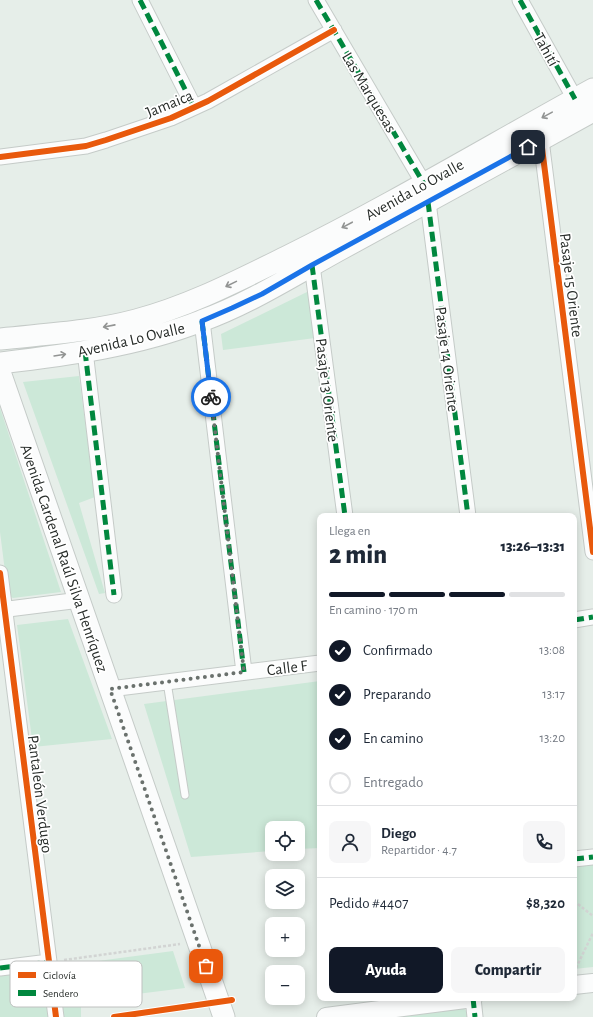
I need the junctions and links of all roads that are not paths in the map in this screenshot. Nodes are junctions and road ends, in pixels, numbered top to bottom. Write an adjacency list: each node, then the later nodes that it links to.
1 (140, 0): 7 (street)
2 (316, 0): 4 (street, Las Marquesas)
3 (520, 0): 6 (street, Tahití)
4 (334, 30): 7 (street, Jamaica); 11 (street, Las Marquesas)
5 (593, 89): 6 (main road, Avenida Lo Ovalle)
6 (575, 99): 11 (main road, Avenida Lo Ovalle, one-way to 11)
7 (194, 107): 10 (street, Jamaica)
8 (593, 111): 9 (main road, Avenida Lo Ovalle)
9 (541, 140): 11 (main road, Avenida Lo Ovalle); 20 (street, Pasaje 15 Oriente)
10 (0, 158)
11 (426, 193): 12 (main road, Avenida Lo Ovalle); 14 (main road, Avenida Lo Ovalle, one-way to 14); 19 (street, Pasaje 14 Oriente)
12 (312, 265): 13 (main road, Avenida Lo Ovalle); 18 (street, Pasaje 13 Oriente)
13 (202, 321): 15 (main road, Avenida Lo Ovalle); 29 (street)
14 (0, 339)
15 (85, 351): 16 (main road, Avenida Lo Ovalle, one-way to 15); 23 (street)
16 (0, 363)
17 (0, 372): 24 (main road, Avenida Cardenal Raúl Silva Henríquez)
18 (345, 513)
19 (468, 513)
20 (591, 523): 21 (street, Pasaje 15 Oriente)
21 (593, 552)
22 (0, 573): 25 (street, Pantaleón Verdugo)
23 (114, 595)
24 (80, 600): 25 (street); 31 (main road, Avenida Cardenal Raúl Silva Henríquez)
25 (2, 609): 35 (street, Pantaleón Verdugo)
26 (593, 617): 27 (street)
27 (577, 620)
28 (317, 663): 29 (street, Calle F)
29 (244, 672): 30 (street, Calle F)
30 (167, 682): 31 (street, Calle F); 32 (lane)
31 (110, 689): 44 (main road, Avenida Cardenal Raúl Silva Henríquez)
32 (185, 795)
33 (593, 857): 34 (street)
34 (577, 859)
35 (49, 961)
36 (10, 967): 37 (street)
37 (0, 968)
38 (593, 983): 39 (street)
39 (577, 985)
40 (450, 1001): 45 (street)
41 (473, 1001): 46 (street)
42 (55, 1007): 43 (street, Pantaleón Verdugo)
43 (56, 1017)
44 (224, 1017)
45 (326, 1017)
46 (475, 1017)

